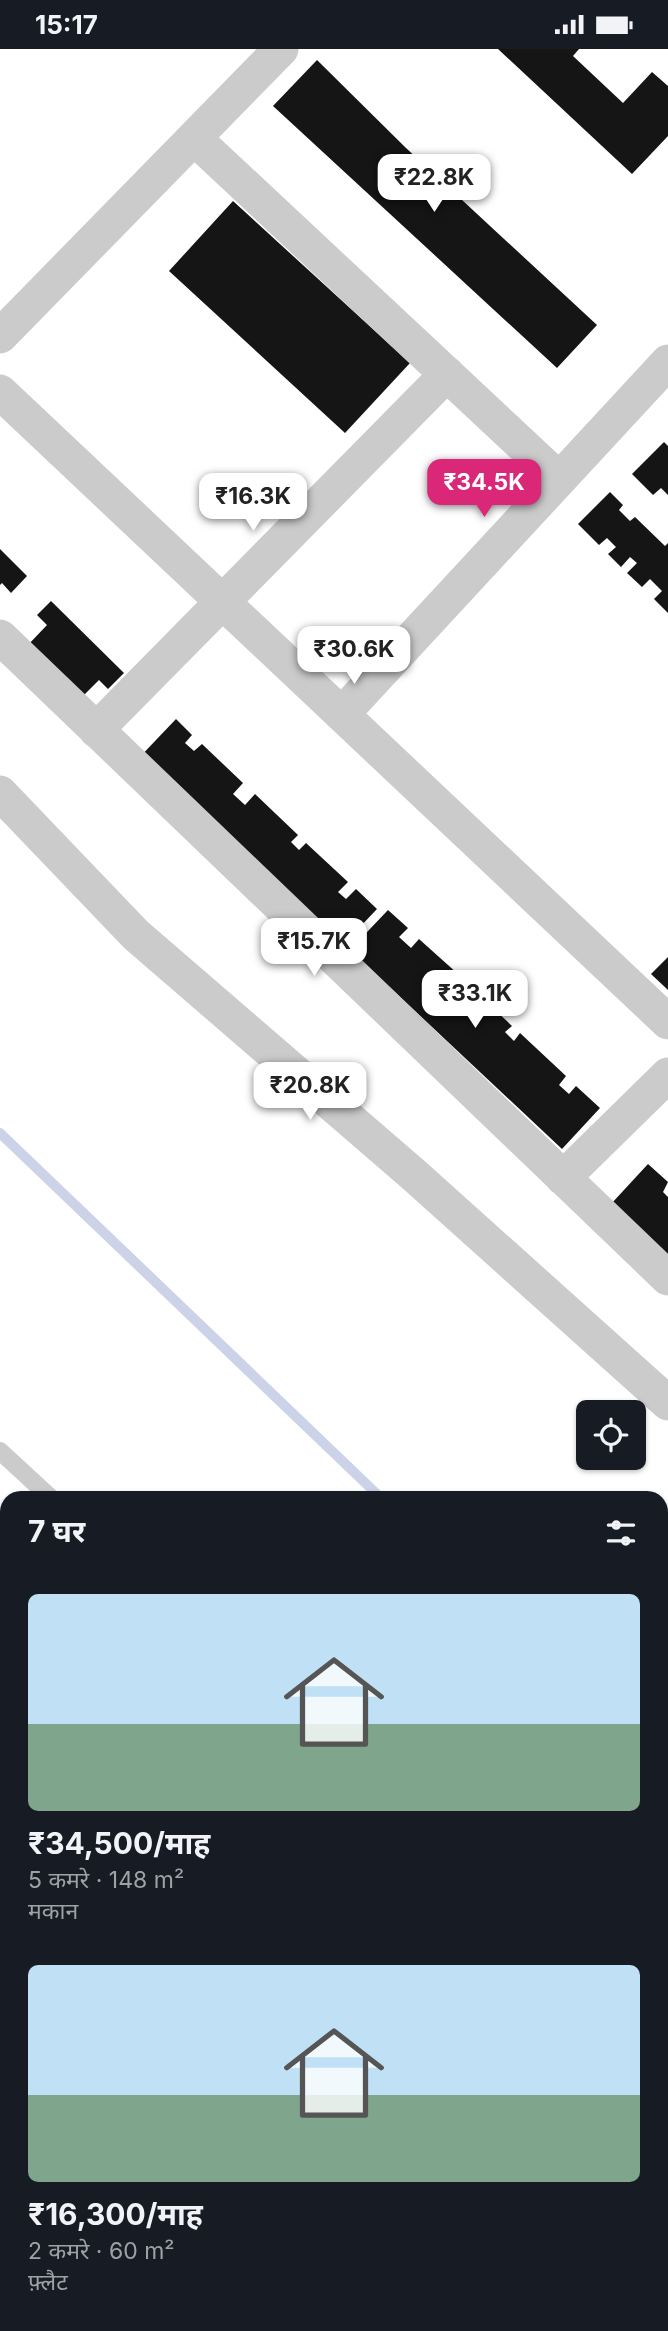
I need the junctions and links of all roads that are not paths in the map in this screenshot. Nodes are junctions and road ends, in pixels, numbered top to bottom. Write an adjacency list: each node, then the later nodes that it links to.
1 (273, 51): 2 (street)
2 (194, 138): 3 (street); 5 (street)
3 (0, 336)
4 (667, 366): 7 (street)
5 (447, 374): 7 (street); 8 (street)
6 (0, 392): 8 (street)
7 (559, 479): 10 (street)
8 (224, 603): 10 (street); 11 (street)
9 (0, 637): 11 (street)
10 (342, 714): 13 (street)
11 (96, 730): 15 (street)
12 (0, 793): 17 (street)
13 (668, 1022)
14 (668, 1075): 15 (street)
15 (563, 1178): 16 (street)
16 (668, 1278)
17 (668, 1403)
18 (0, 1451): 19 (lane)
19 (43, 1491)

